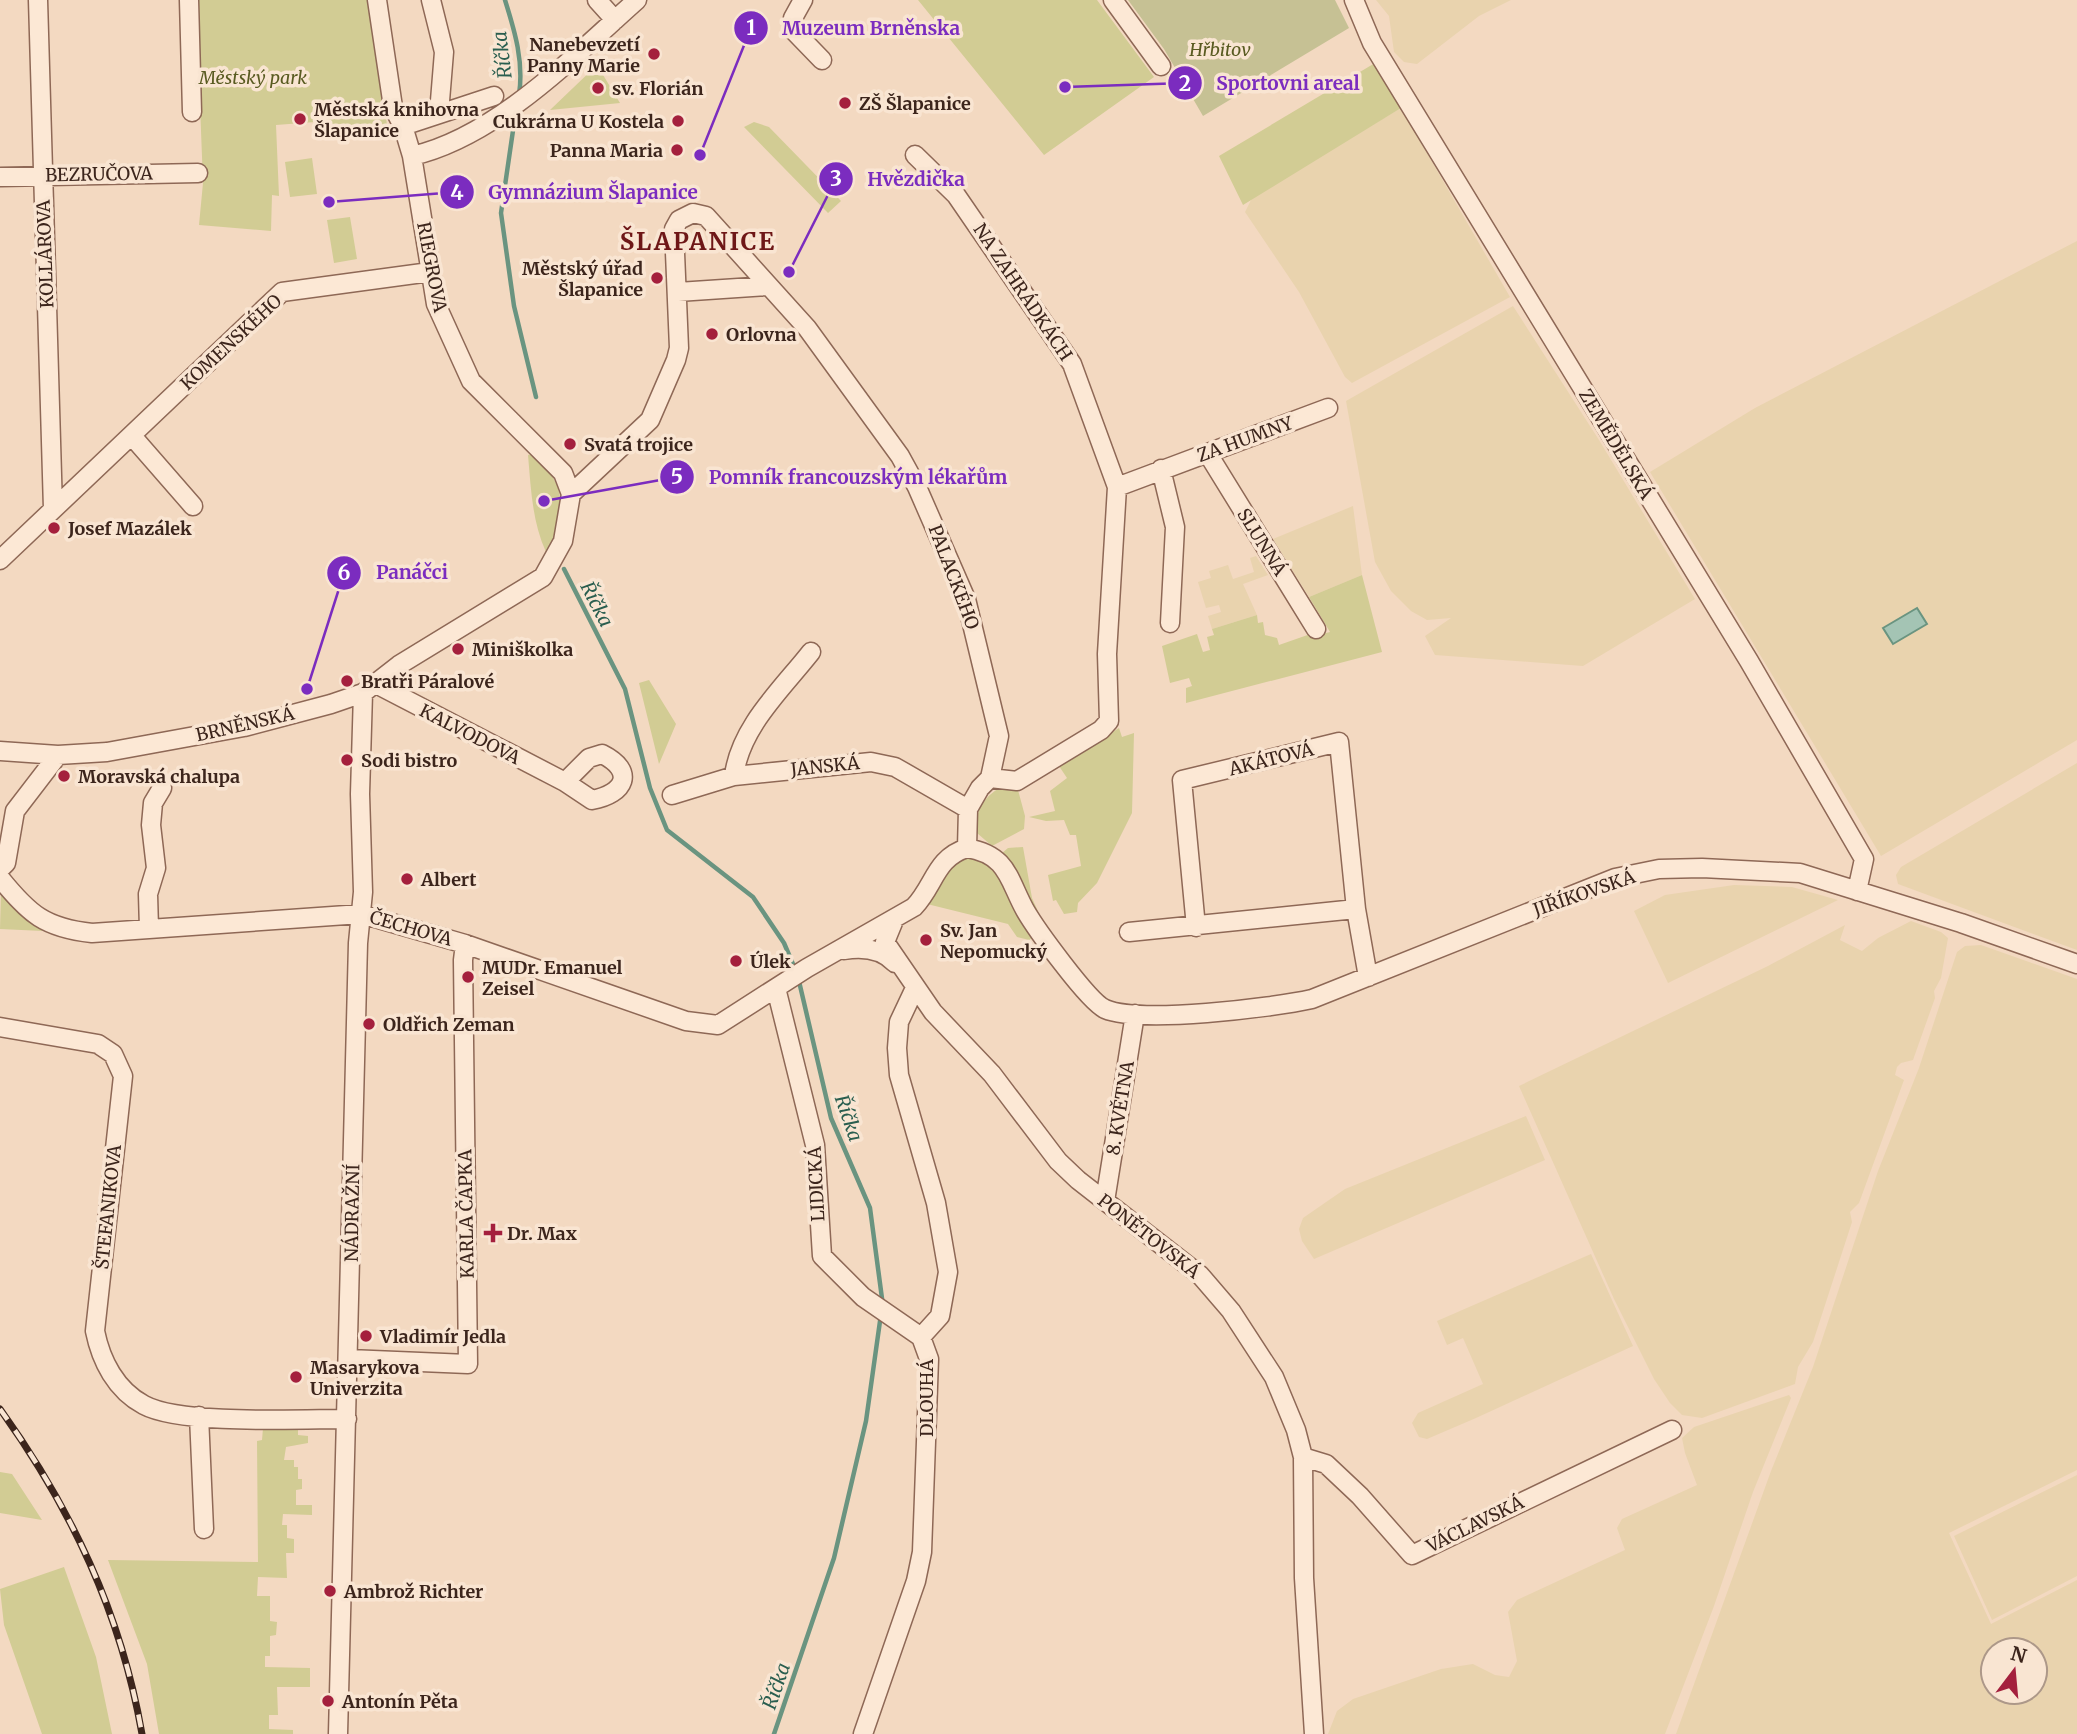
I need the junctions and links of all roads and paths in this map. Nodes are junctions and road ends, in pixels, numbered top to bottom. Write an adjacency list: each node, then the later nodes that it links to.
1 (38, 0): 20 (street, KOLLÁROVA)
2 (189, 0): 14 (street)
3 (377, 0): 16 (street, RIEGROVA)
4 (431, 0): 15 (street)
5 (597, 0): 10 (street)
6 (637, 0): 10 (street)
7 (803, 0): 11 (street)
8 (1113, 0): 12 (street)
9 (1354, 0): 49 (street, ZEMĚDĚLSKÁ)
10 (615, 19): 18 (street)
11 (822, 61)
12 (1161, 66)
13 (494, 96): 15 (street)
14 (192, 112)
15 (439, 113): 16 (street)
16 (403, 126): 18 (street, RIEGROVA)
17 (915, 155): 29 (street, NA ZAHRÁDKÁCH)
18 (412, 156): 22 (street, RIEGROVA)
19 (198, 173): 20 (street, BEZRUČOVA)
20 (42, 175): 21 (street, BEZRUČOVA); 32 (street, KOLLÁROVA)
21 (0, 177)
22 (430, 272): 26 (street, KOMENSKÉHO); 30 (street, RIEGROVA)
23 (767, 286): 24 (street); 24 (street, PALACKÉHO); 41 (street, PALACKÉHO)
24 (678, 292): 30 (street)
25 (1328, 408): 27 (street, ZA HUMNY)
26 (132, 436): 31 (street); 32 (street, KOMENSKÉHO)
27 (1208, 454): 28 (street, ZA HUMNY); 35 (street, SLUNNÁ)
28 (1161, 470): 29 (street); 34 (street)
29 (1117, 487): 41 (street, NA ZAHRÁDKÁCH)
30 (571, 494): 37 (street, BRNĚNSKÁ)
31 (193, 506)
32 (53, 509): 33 (street, KOMENSKÉHO)
33 (0, 560)
34 (1170, 623)
35 (1316, 629)
36 (811, 652): 40 (street)
37 (369, 688): 39 (street, BRNĚNSKÁ); 42 (street, KALVODOVA); 51 (street, NÁDRAŽNÍ)
38 (0, 751): 39 (street, BRNĚNSKÁ)
39 (58, 755): 47 (street)
40 (734, 776): 44 (street, JANSKÁ); 45 (street, JANSKÁ)
41 (990, 778): 45 (street)
42 (565, 782)
43 (162, 788): 54 (street)
44 (672, 795)
45 (968, 809): 46 (street)
46 (967, 848): 52 (street, ČECHOVA); 63 (street, JIŘÍKOVSKÁ)
47 (0, 869)
48 (0, 878): 54 (street, ČECHOVA)
49 (1857, 891): 58 (street, JIŘÍKOVSKÁ); 60 (street, JIŘÍKOVSKÁ)
50 (1356, 909): 53 (street); 53 (street, AKÁTOVÁ); 60 (street, AKÁTOVÁ)
51 (361, 914): 54 (street, ČECHOVA); 56 (street, ČECHOVA); 67 (street, NÁDRAŽNÍ)
52 (894, 920): 57 (street, ČECHOVA); 59 (street)
53 (1196, 927): 55 (street)
54 (149, 929)
55 (1129, 932)
56 (465, 944): 61 (street, ČECHOVA); 67 (street, KARLA ČAPKA)
57 (837, 952): 59 (street); 61 (street, ČECHOVA)
58 (2077, 964)
59 (903, 972): 62 (street, PONĚTOVSKÁ)
60 (1368, 977): 63 (street, JIŘÍKOVSKÁ)
61 (781, 985): 66 (street, LIDICKÁ)
62 (915, 988): 65 (street, PONĚTOVSKÁ); 66 (street, DLOUHÁ)
63 (1135, 1014): 65 (street, 8. KVĚTNA)
64 (0, 1027): 68 (street, ŠTEFANIKOVA)
65 (1105, 1201): 71 (street, PONĚTOVSKÁ)
66 (920, 1337): 74 (street, DLOUHÁ)
67 (349, 1359): 69 (street, NÁDRAŽNÍ)
68 (199, 1416): 69 (street, ŠTEFANIKOVA); 72 (street)
69 (347, 1419): 73 (street, NÁDRAŽNÍ)
70 (1672, 1430): 71 (street, VÁCLAVSKÁ)
71 (1303, 1457): 75 (street, PONĚTOVSKÁ)
72 (204, 1529)
73 (338, 1734)
74 (863, 1734)
75 (1314, 1734)

